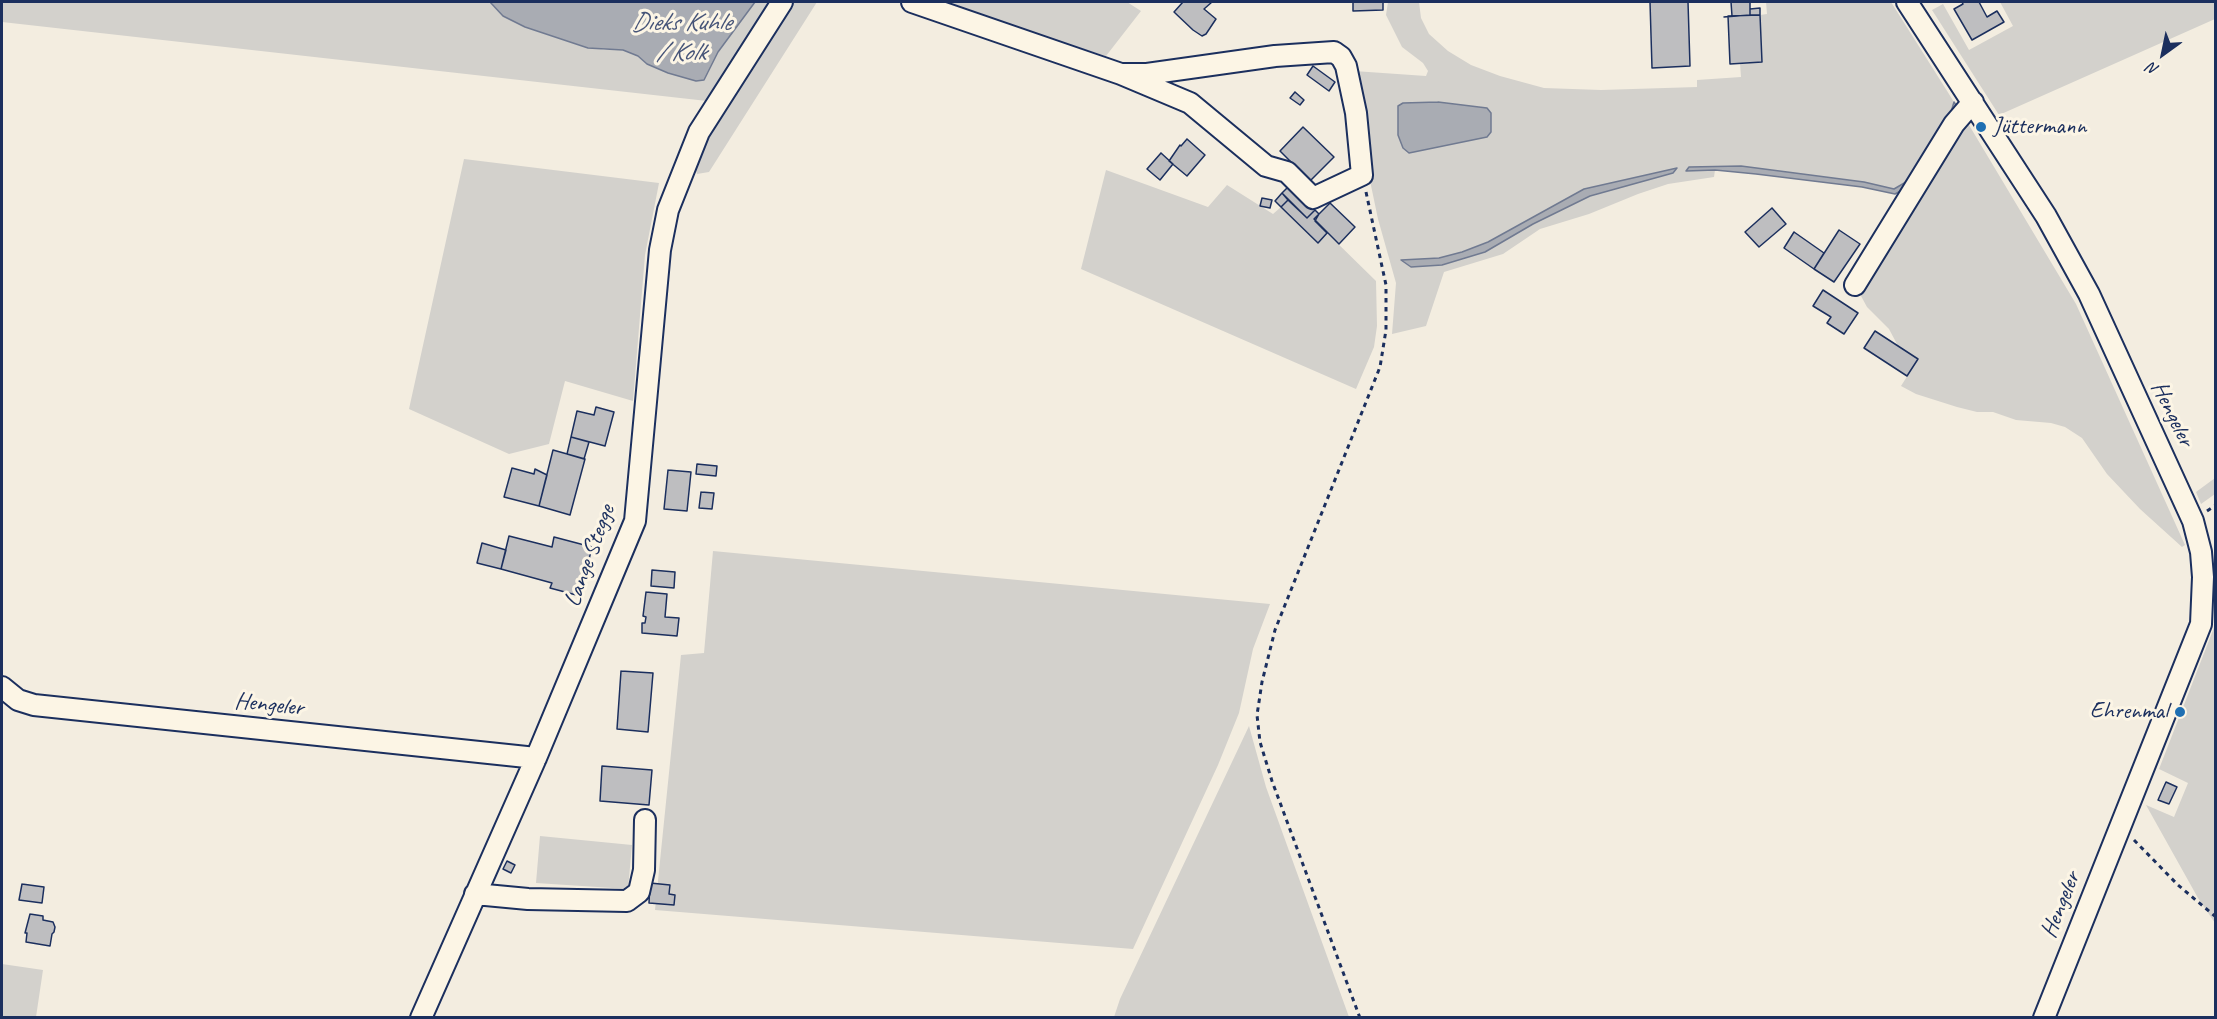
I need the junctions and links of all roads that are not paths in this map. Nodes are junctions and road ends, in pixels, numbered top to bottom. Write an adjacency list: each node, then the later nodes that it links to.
1 (782, 2): 9 (street, Lange Stegge)
2 (912, 2): 4 (street)
3 (1907, 2): 5 (street, Hengeler)
4 (1121, 74): 4 (street)
5 (1973, 102): 6 (street); 7 (street, Hengeler)
6 (1855, 285)
7 (2208, 547): 13 (street, Hengeler)
8 (2, 687): 9 (street, Hengeler)
9 (536, 758): 11 (street, Lange Stegge)
10 (645, 820): 11 (street)
11 (475, 894): 12 (street, Lange Stegge)
12 (420, 1017)
13 (2044, 1017)

